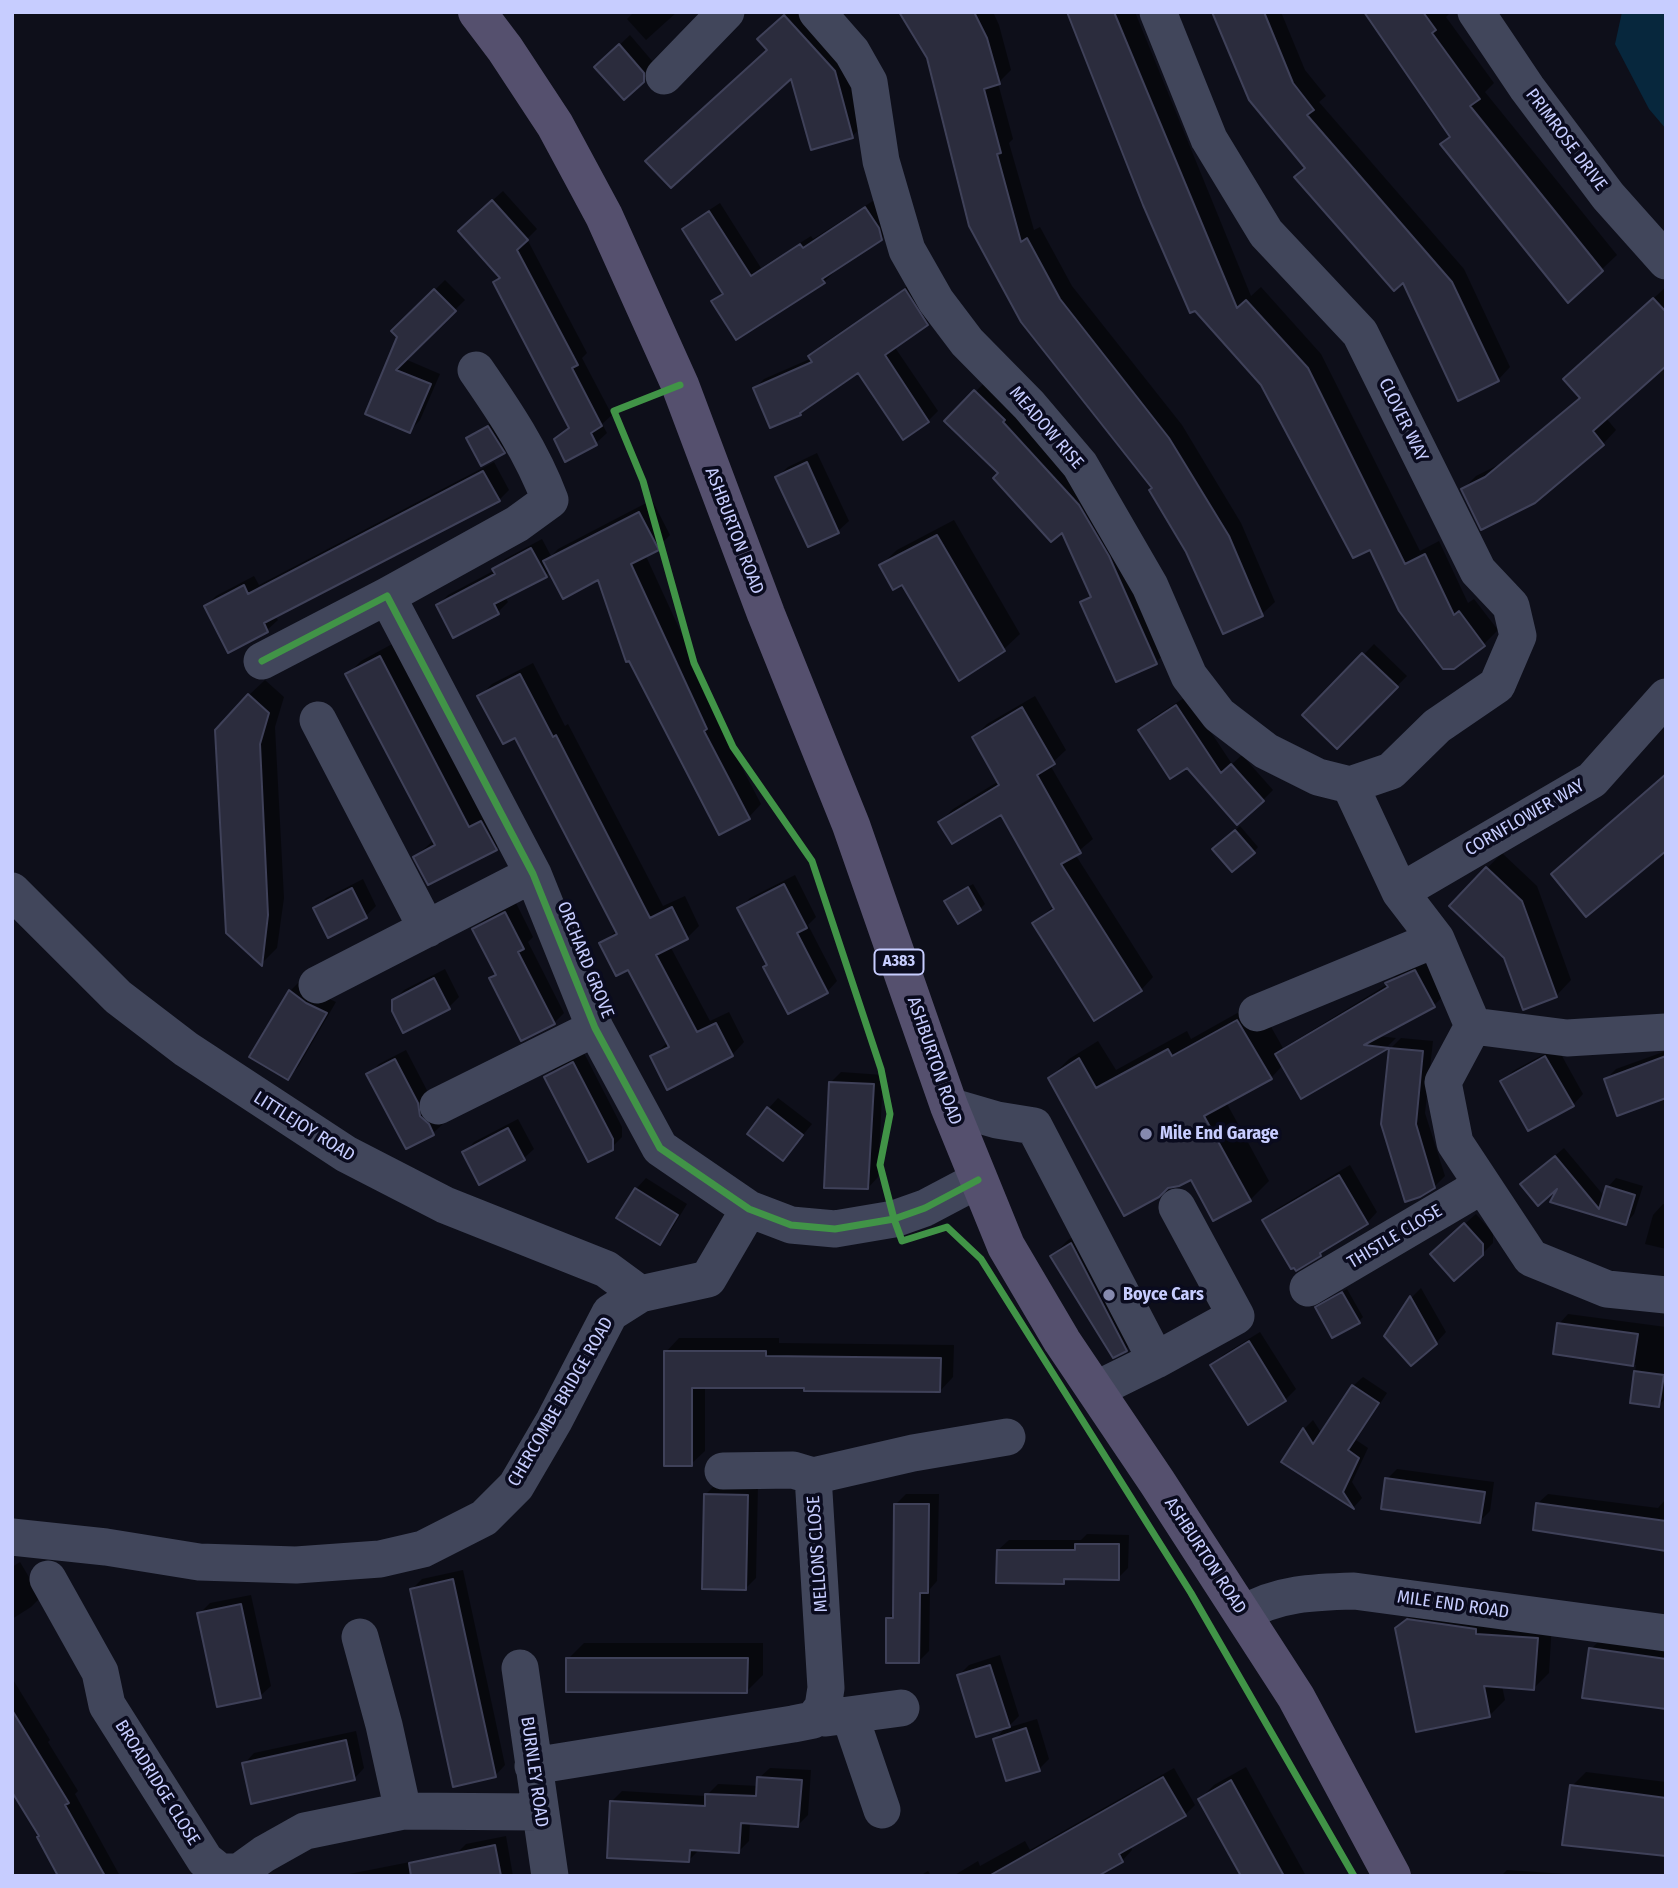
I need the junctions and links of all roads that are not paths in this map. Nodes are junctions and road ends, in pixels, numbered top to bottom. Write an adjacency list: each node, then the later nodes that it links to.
1 (477, 12): 25 (main road, ASHBURTON ROAD / A383)
2 (726, 12): 6 (street)
3 (817, 12): 13 (street, MEADOW RISE)
4 (1158, 12): 13 (street, CLOVER WAY)
5 (1476, 12): 7 (street, PRIMROSE DRIVE)
6 (664, 76)
7 (1666, 261)
8 (476, 370): 9 (street)
9 (387, 596): 10 (street); 14 (street, ORCHARD GROVE)
10 (262, 661)
11 (1666, 697): 16 (street, CORNFLOWER WAY)
12 (318, 720): 17 (street)
13 (1350, 785): 16 (street)
14 (533, 874): 17 (street); 22 (street, ORCHARD GROVE)
15 (12, 891): 31 (street, LITTLEJOY ROAD)
16 (1400, 892): 18 (street)
17 (427, 929): 19 (street)
18 (1436, 939): 20 (street); 21 (street)
19 (317, 985)
20 (1257, 1013)
21 (1473, 1026): 23 (street); 27 (street)
22 (595, 1028): 24 (street); 29 (street, ORCHARD GROVE)
23 (1666, 1032)
24 (438, 1106)
25 (949, 1106): 26 (main road, ASHBURTON ROAD / A383); 33 (street)
26 (978, 1180): 29 (street, ORCHARD GROVE); 34 (main road, ASHBURTON ROAD / A383)
27 (1481, 1186): 30 (street, THISTLE CLOSE); 32 (street)
28 (1177, 1207): 33 (street)
29 (749, 1209): 31 (street, CHERCOMBE BRIDGE ROAD)
30 (1308, 1288)
31 (640, 1294): 38 (street, CHERCOMBE BRIDGE ROAD)
32 (1666, 1295)
33 (1156, 1360): 34 (street)
34 (1095, 1390): 40 (main road, ASHBURTON ROAD / A383)
35 (1007, 1437): 37 (street)
36 (723, 1471): 37 (street, MELLONS CLOSE)
37 (813, 1476): 46 (street, MELLONS CLOSE)
38 (12, 1537)
39 (48, 1579): 49 (street, BROADRIDGE CLOSE)
40 (1243, 1614): 41 (street, MILE END ROAD); 52 (main road, ASHBURTON ROAD / A383)
41 (1666, 1633)
42 (360, 1637): 49 (street)
43 (520, 1668): 47 (street, BURNLEY ROAD)
44 (901, 1708): 45 (street)
45 (850, 1716): 46 (street); 48 (street)
46 (813, 1720): 47 (street)
47 (533, 1766): 50 (street, BURNLEY ROAD)
48 (882, 1810)
49 (403, 1811): 50 (street, BROADRIDGE CLOSE)
50 (540, 1812): 51 (street, BURNLEY ROAD)
51 (550, 1876)
52 (1392, 1876)

